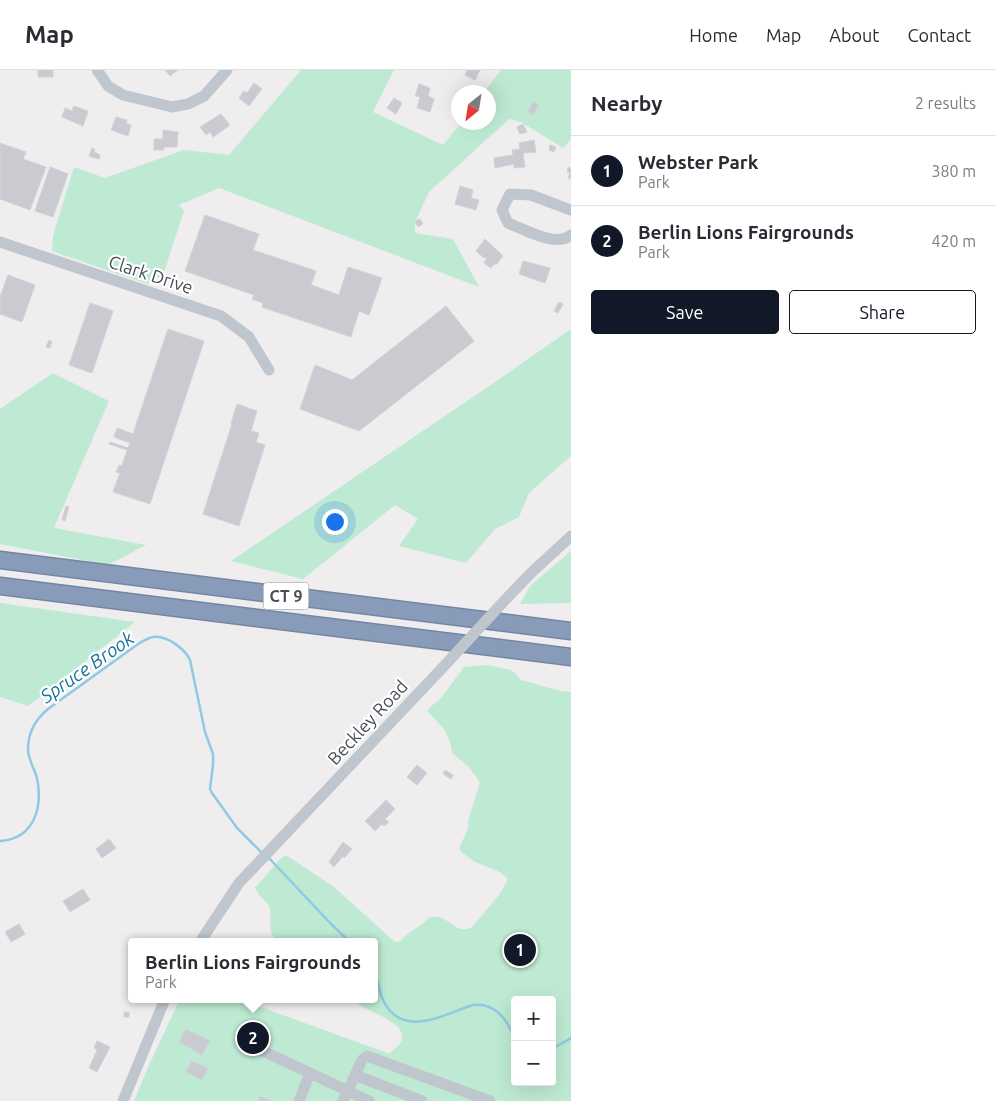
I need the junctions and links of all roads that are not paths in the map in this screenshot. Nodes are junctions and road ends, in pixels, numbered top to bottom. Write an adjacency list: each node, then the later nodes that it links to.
1 (97, 70): 2 (street)
2 (227, 70)
3 (571, 210): 4 (street)
4 (571, 235)
5 (0, 242): 6 (street, Clark Drive)
6 (269, 370)
7 (571, 536): 12 (street, Beckley Road, bridge)
8 (0, 560): 10 (highway, CT 9)
9 (0, 586): 11 (highway, CT 9)
10 (571, 631)
11 (571, 657)
12 (203, 938)
13 (164, 1003): 18 (street)
14 (243, 1042): 15 (street)
15 (310, 1073): 17 (street); 19 (street)
16 (355, 1075): 17 (street); 21 (street); 22 (street)
17 (345, 1096): 20 (street)
18 (123, 1101)
19 (300, 1101)
20 (369, 1101)
21 (422, 1101)
22 (490, 1101)

